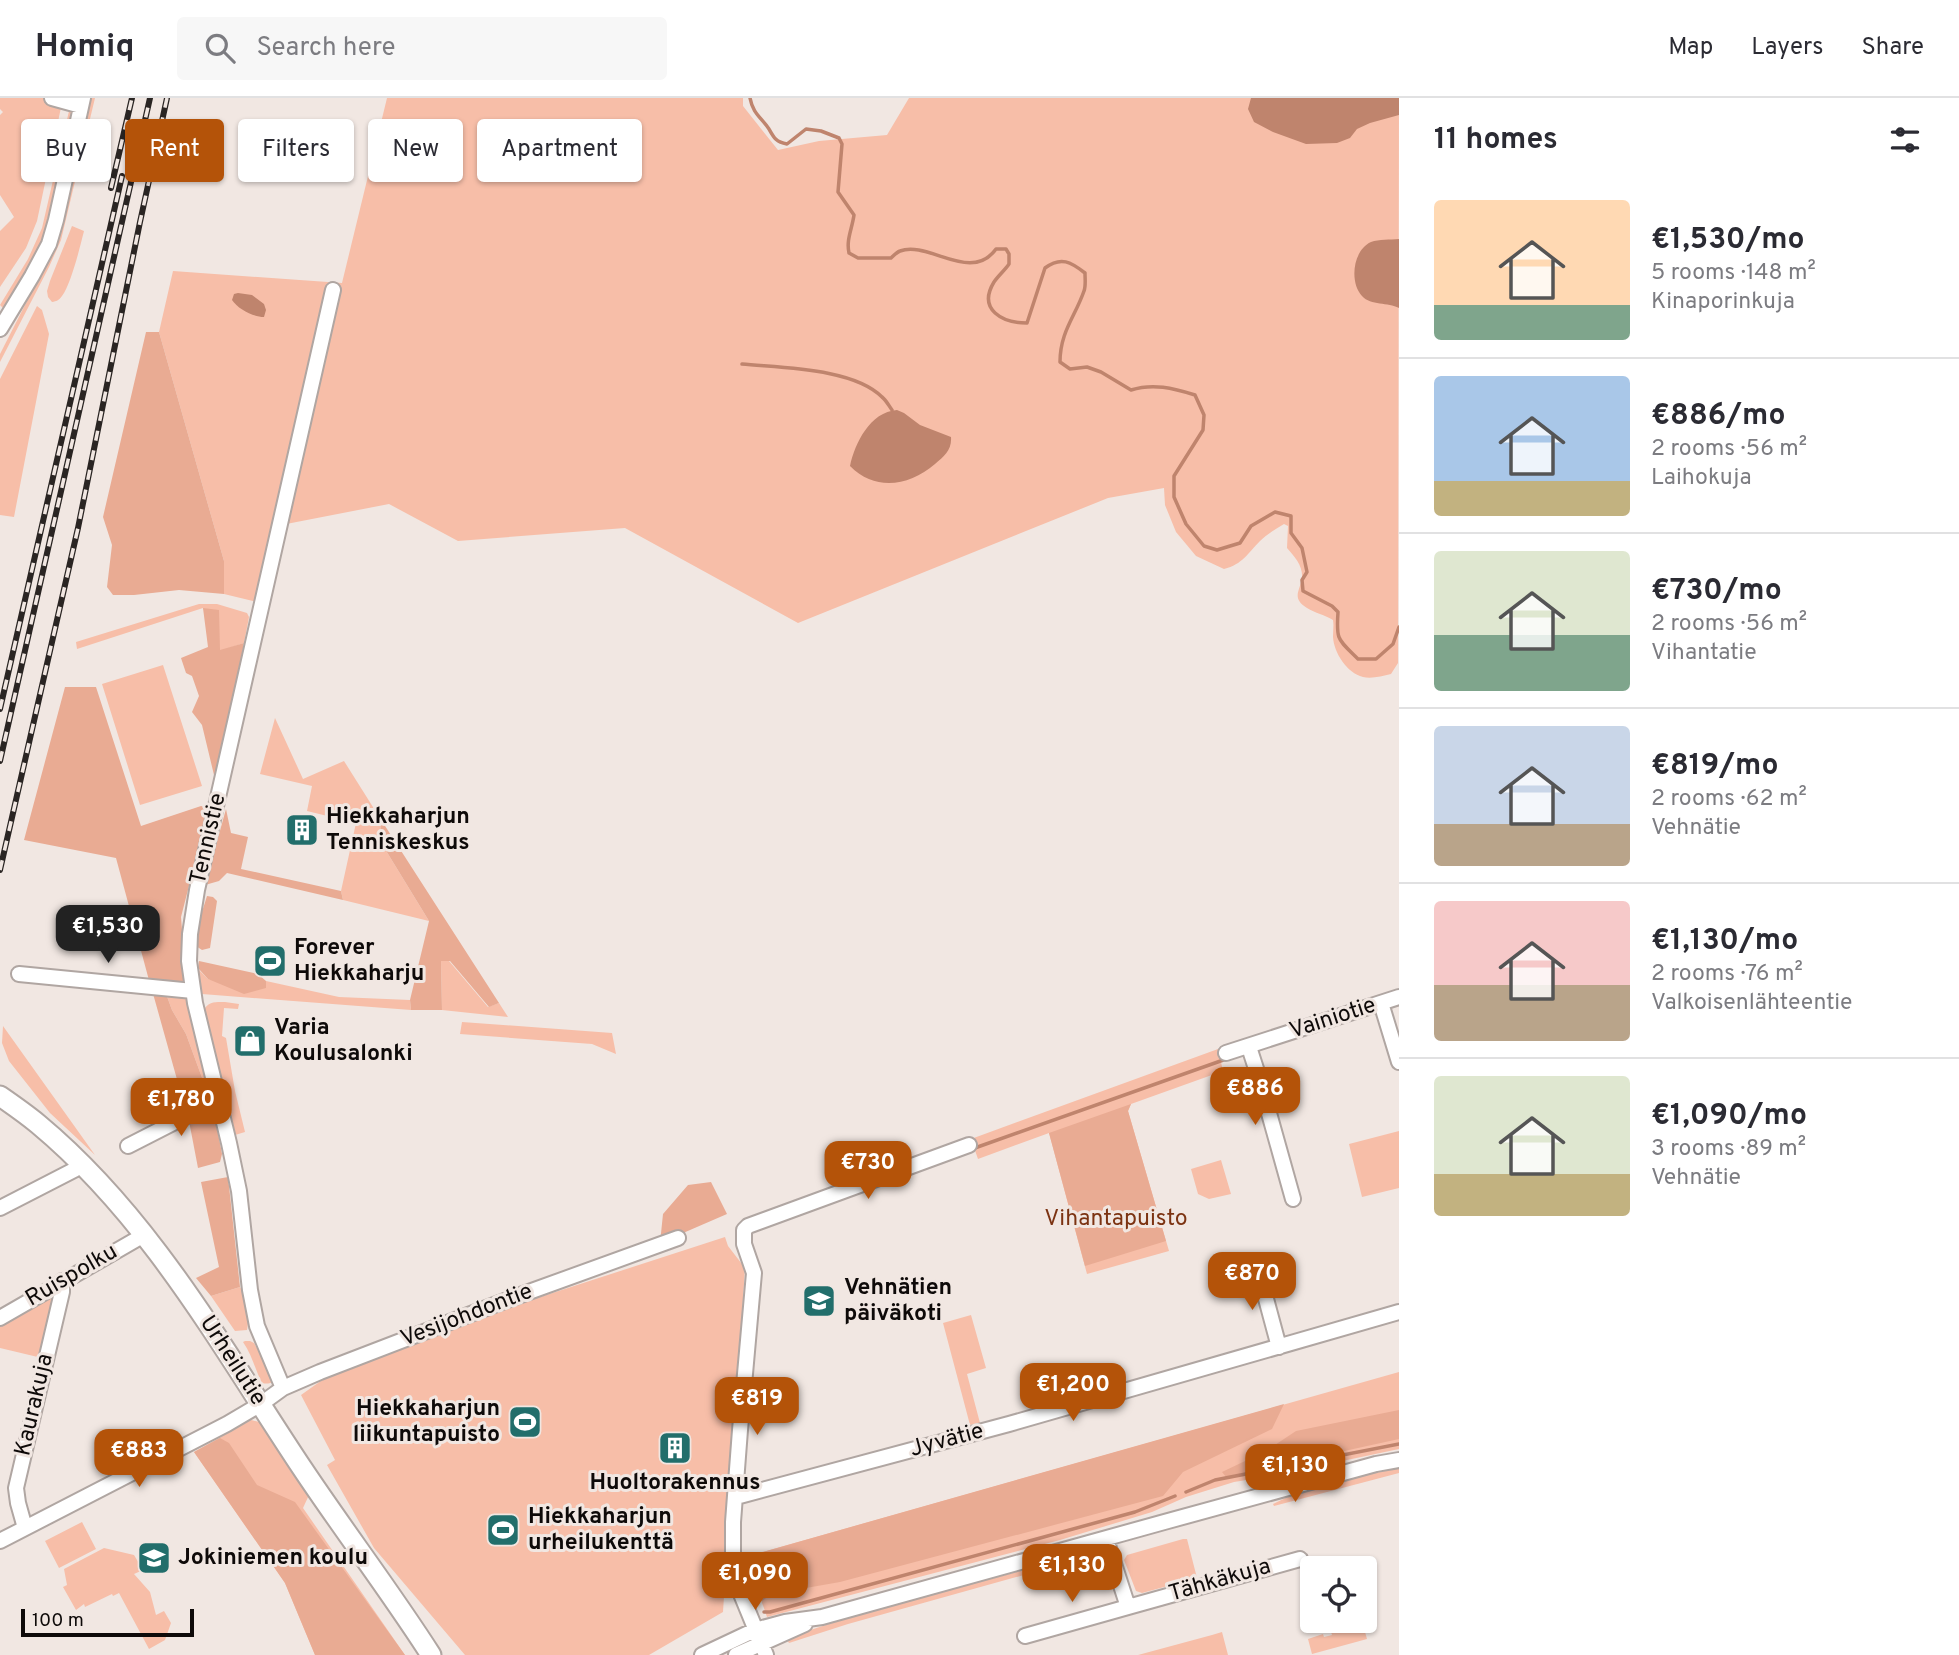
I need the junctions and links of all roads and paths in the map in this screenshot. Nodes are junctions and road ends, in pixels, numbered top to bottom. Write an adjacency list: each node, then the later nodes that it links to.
1 (52, 98): 2 (street)
2 (82, 102): 4 (street)
3 (333, 290): 6 (street, Tennistie)
4 (0, 328)
5 (19, 974): 6 (street)
6 (193, 991): 13 (street, Tennistie)
7 (1399, 997): 8 (street, Vainiotie)
8 (1381, 1003): 9 (street, Vainiotie); 11 (street)
9 (1249, 1047): 10 (street, Vainiotie); 17 (street)
10 (1226, 1053)
11 (1399, 1062)
12 (0, 1096): 16 (main road, Urheilutie)
13 (218, 1100): 15 (street); 26 (street, Tennistie)
14 (969, 1145): 29 (street)
15 (128, 1146)
16 (82, 1165): 18 (street); 19 (main road, Urheilutie)
17 (1293, 1199)
18 (0, 1208)
19 (144, 1235): 22 (street, Ruispolku); 27 (main road, Urheilutie)
20 (678, 1238): 26 (street, Vesijohdontie)
21 (1258, 1269): 25 (street)
22 (62, 1281): 24 (street, Ruispolku); 30 (street, Kaurakuja)
23 (1399, 1312): 25 (street, Jyvätie)
24 (0, 1318)
25 (1279, 1347): 29 (street, Jyvätie)
26 (283, 1388): 27 (street, Vesijohdontie)
27 (261, 1404): 30 (street, Vesijohdontie); 37 (main road, Urheilutie)
28 (1399, 1460): 31 (street)
29 (736, 1497): 36 (street)
30 (26, 1528): 32 (street, Vesijohdontie)
31 (1106, 1539): 34 (street); 36 (street)
32 (0, 1541)
33 (1300, 1559): 34 (street, Tähkäkuja)
34 (1128, 1607): 35 (street, Tähkäkuja)
35 (1024, 1636)
36 (761, 1643): 38 (street); 39 (street)
37 (431, 1655)
38 (702, 1655)
39 (736, 1655)

